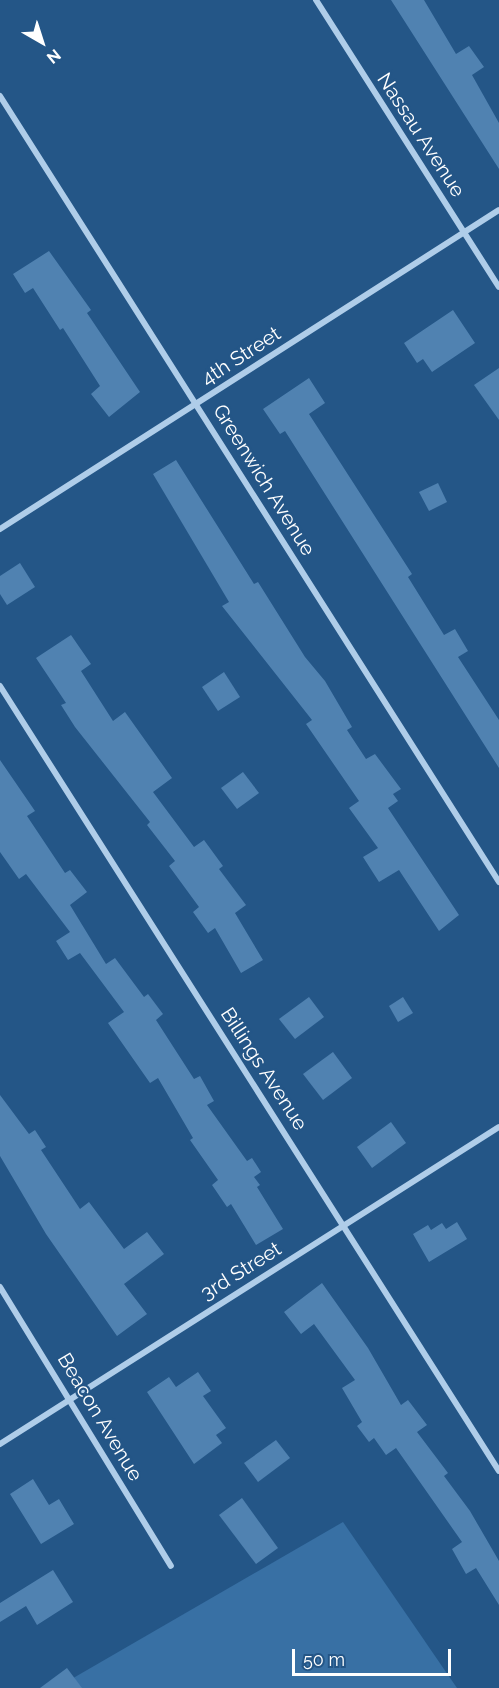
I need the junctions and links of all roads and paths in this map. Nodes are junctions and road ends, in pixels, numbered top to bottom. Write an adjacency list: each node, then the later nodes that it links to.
1 (316, 0): 4 (street, Nassau Avenue)
2 (0, 96): 6 (street, Greenwich Avenue)
3 (499, 210): 4 (street, 4th Street)
4 (464, 232): 5 (street, Nassau Avenue); 6 (street, 4th Street)
5 (499, 287)
6 (196, 404): 7 (street, 4th Street); 9 (street, Greenwich Avenue)
7 (0, 529)
8 (0, 686): 11 (street, Billings Avenue)
9 (499, 882)
10 (499, 1127): 11 (street, 3rd Street)
11 (344, 1225): 13 (street, 3rd Street); 15 (street, Billings Avenue)
12 (0, 1287): 13 (street, Beacon Avenue)
13 (71, 1399): 14 (street, 3rd Street); 16 (street, Beacon Avenue)
14 (0, 1444)
15 (499, 1471)
16 (171, 1566)

